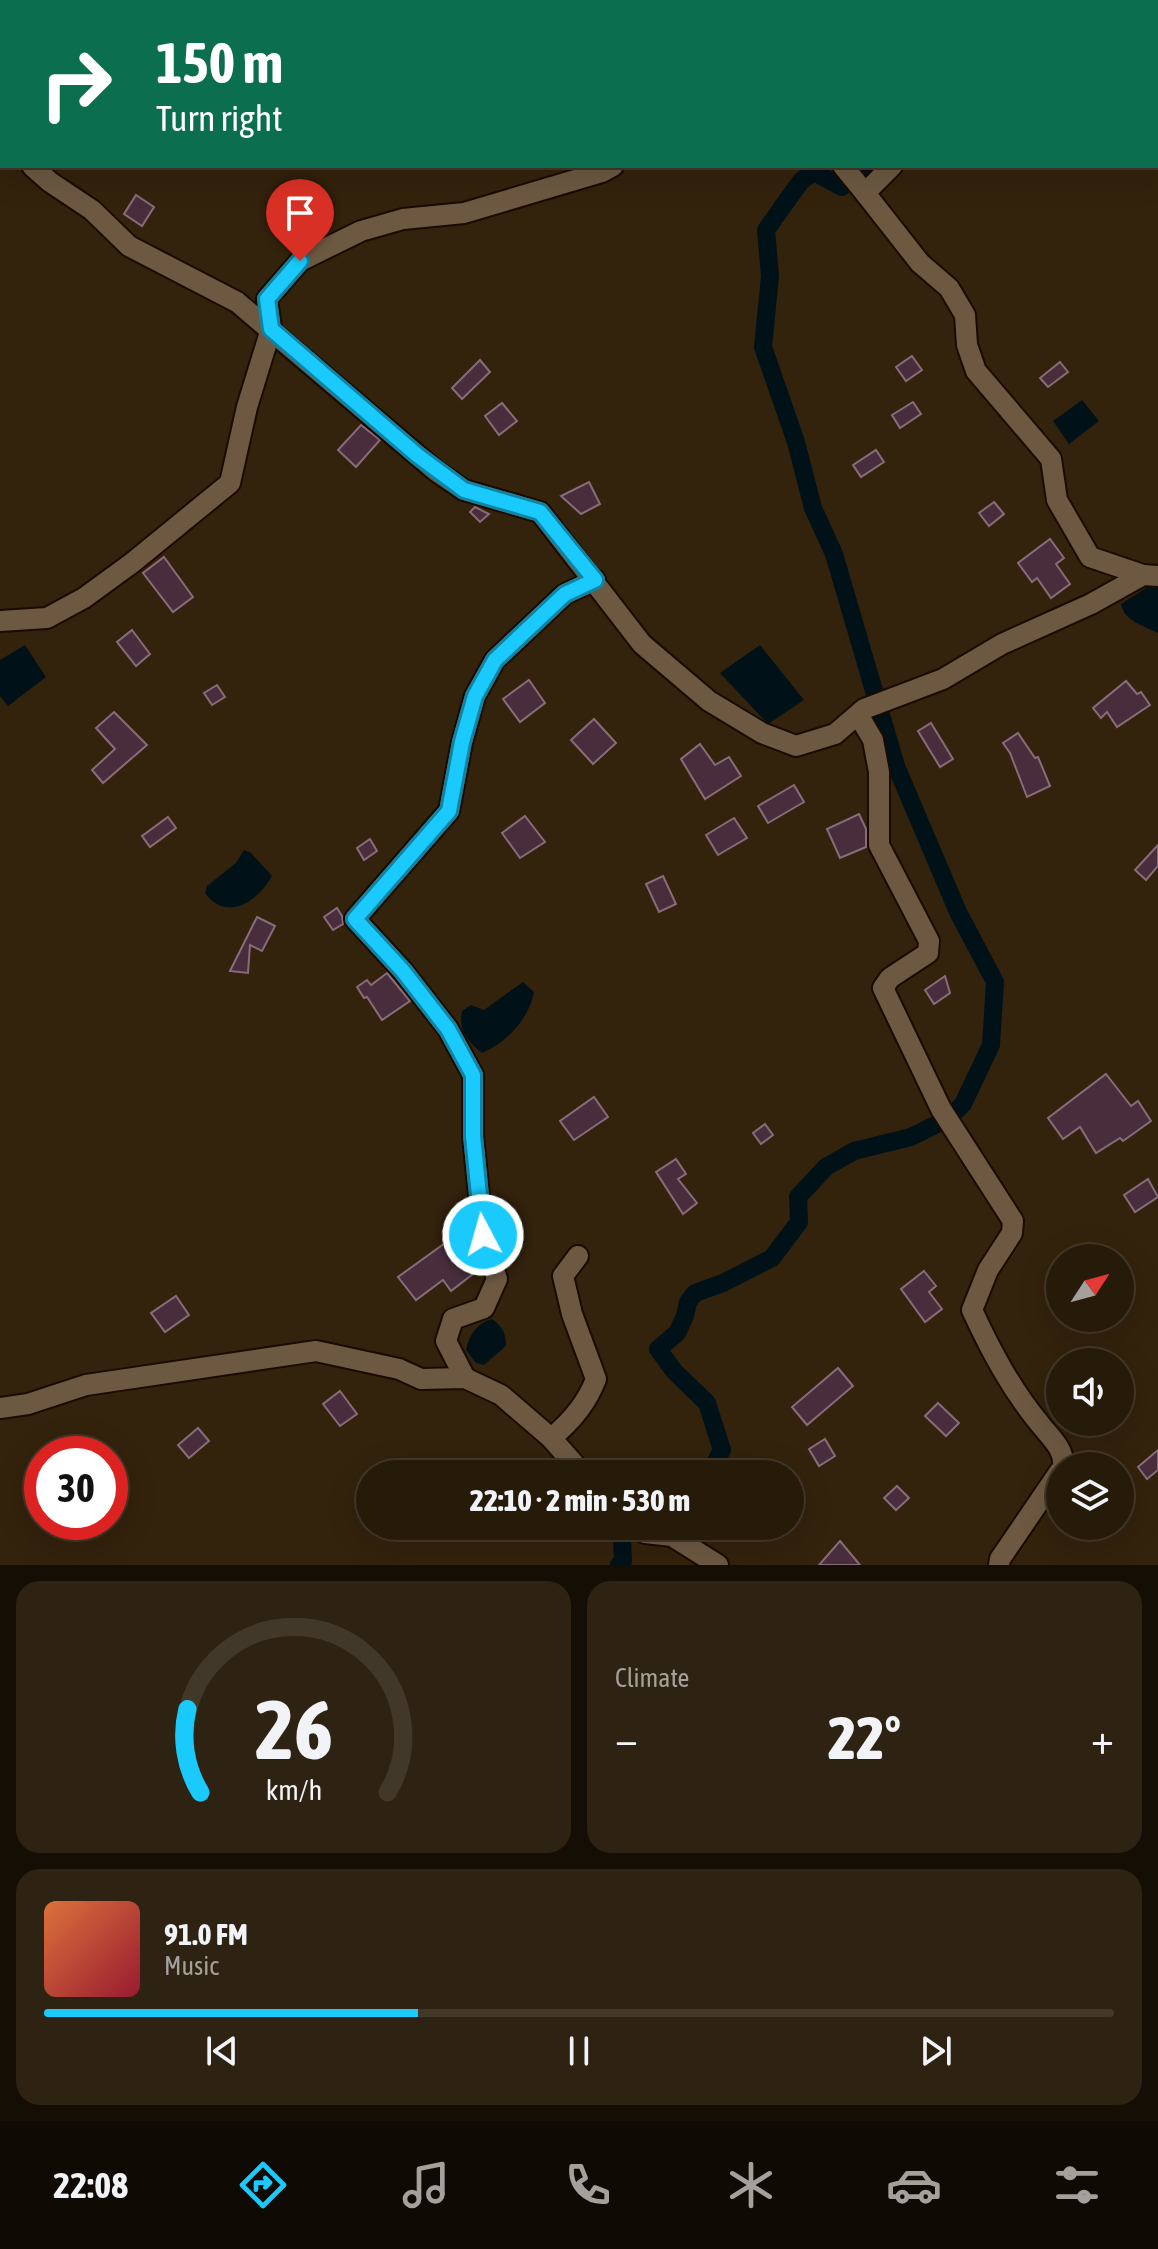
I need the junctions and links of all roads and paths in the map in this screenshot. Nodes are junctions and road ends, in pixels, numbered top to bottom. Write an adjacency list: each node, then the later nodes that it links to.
1 (34, 168): 6 (street)
2 (609, 168): 6 (street)
3 (845, 168): 5 (street)
4 (890, 168): 5 (street)
5 (865, 193): 7 (street)
6 (271, 329): 8 (street); 9 (street)
7 (1150, 576): 10 (street)
8 (595, 580): 10 (street); 12 (street)
9 (0, 621)
10 (859, 716): 15 (street)
11 (578, 1256): 14 (street)
12 (465, 1378): 13 (street); 14 (street)
13 (0, 1408)
14 (551, 1438): 16 (street)
15 (1062, 1452)
16 (571, 1460)
17 (1046, 1490): 20 (street)
18 (677, 1540): 19 (street)
19 (708, 1563)
20 (999, 1565)

